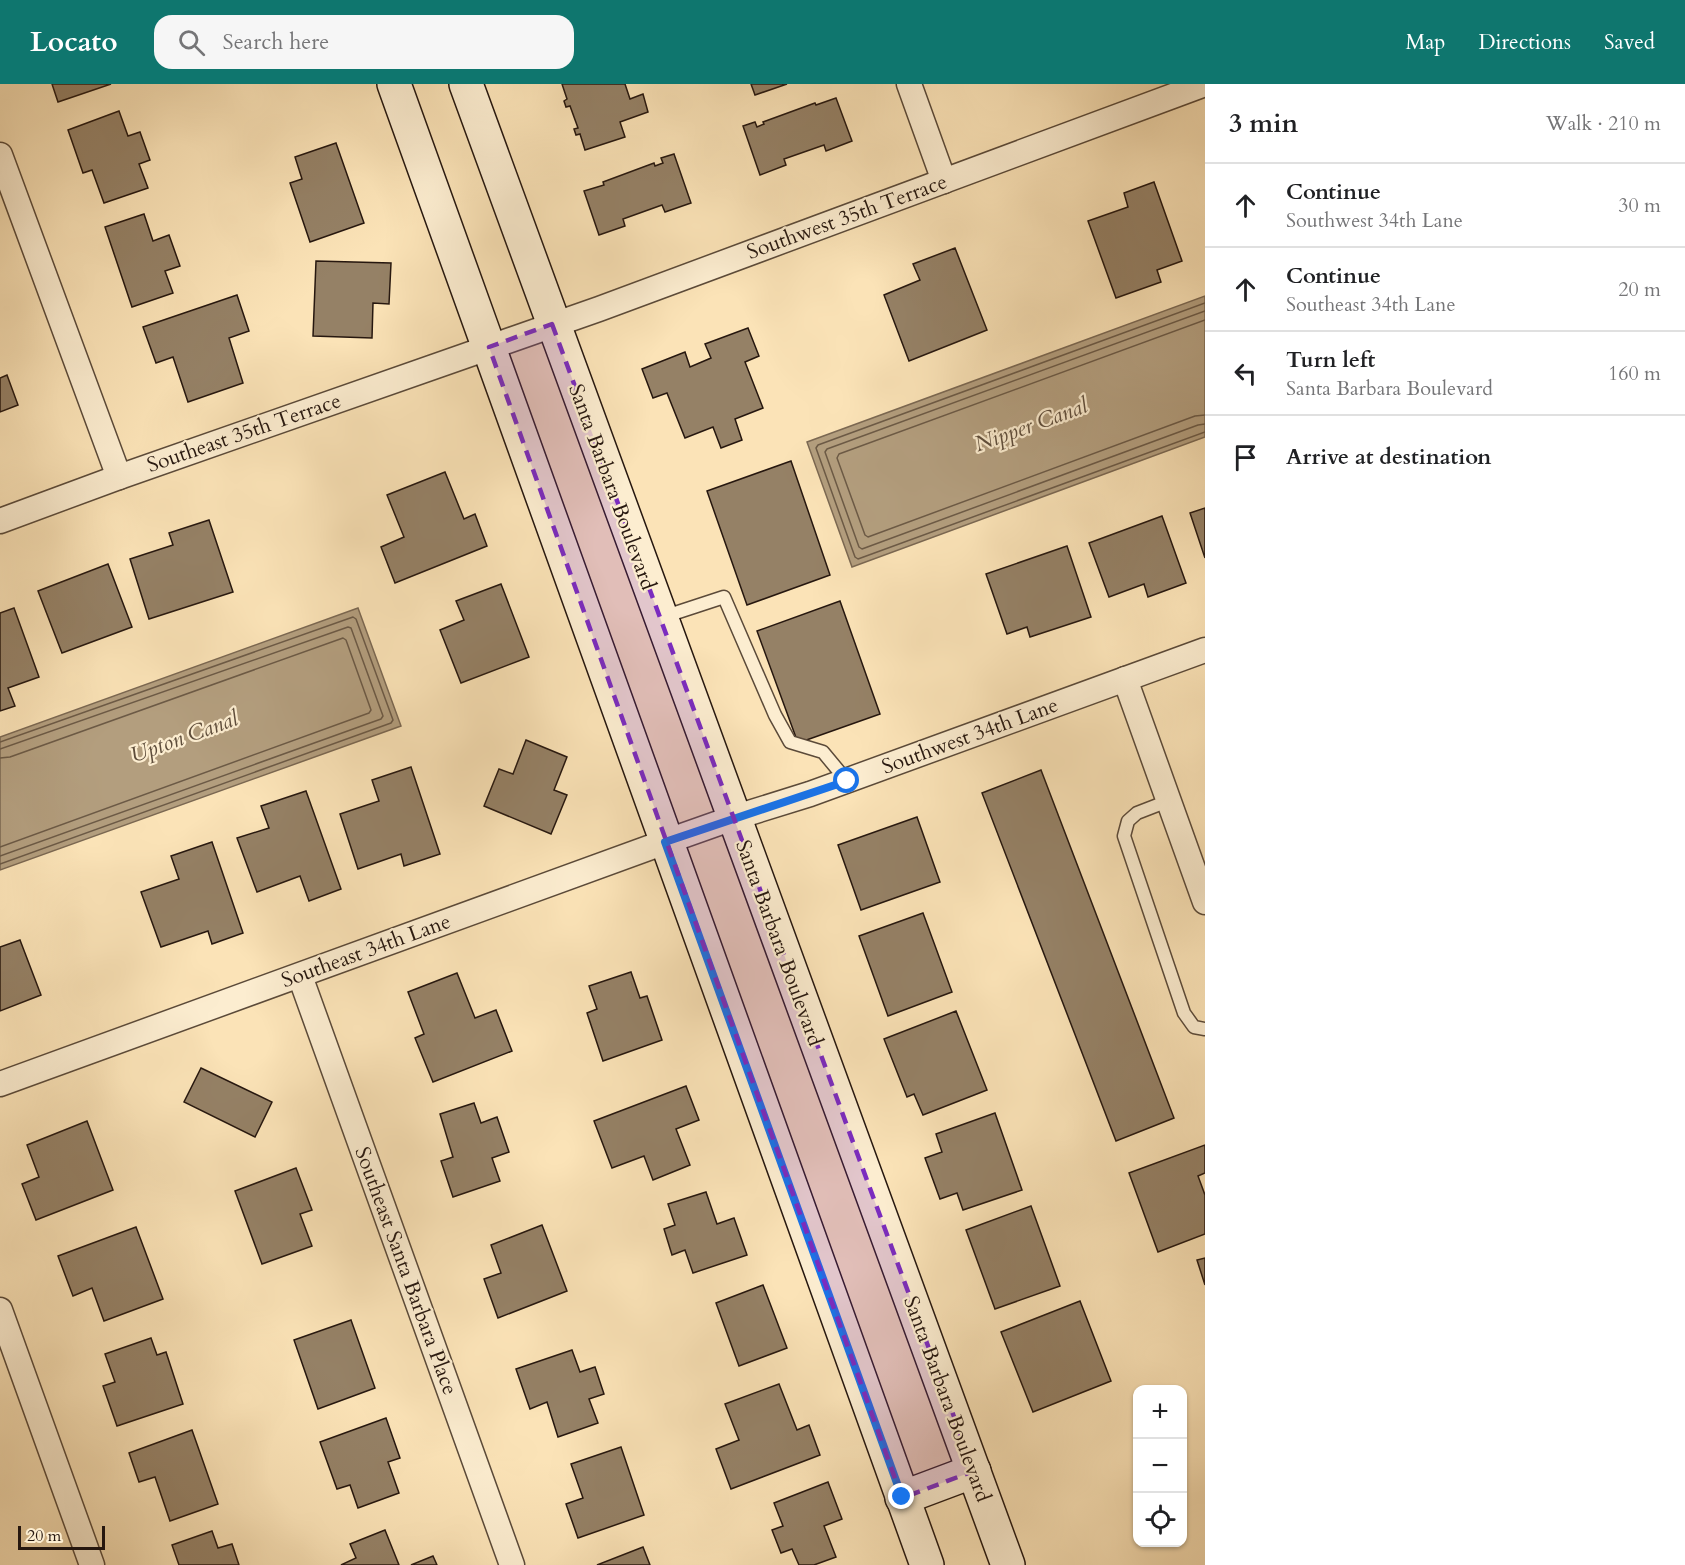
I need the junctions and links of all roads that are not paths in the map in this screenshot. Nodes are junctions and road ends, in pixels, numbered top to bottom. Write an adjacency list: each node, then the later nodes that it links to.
1 (394, 84): 8 (main road)
2 (466, 84): 7 (main road, Santa Barbara Boulevard)
3 (909, 84): 6 (street)
4 (1205, 84): 6 (street, Southwest 35th Terrace)
5 (0, 155): 9 (street)
6 (944, 181): 7 (street, Southwest 35th Terrace)
7 (552, 324): 8 (street, Southwest 35th Terrace); 11 (main road, Santa Barbara Boulevard)
8 (489, 346): 9 (street, Southeast 35th Terrace); 17 (main road)
9 (119, 477): 10 (street, Southeast 35th Terrace)
10 (0, 522)
11 (660, 618): 14 (lane); 16 (main road, Santa Barbara Boulevard)
12 (1205, 650): 13 (street, Southwest 34th Lane)
13 (1125, 679): 14 (street, Southwest 34th Lane); 15 (street)
14 (847, 781): 16 (street, Southwest 34th Lane)
15 (1168, 801): 18 (street); 20 (lane)
16 (733, 818): 17 (street, Southeast 34th Lane); 23 (main road, Santa Barbara Boulevard)
17 (665, 842): 19 (street, Southeast 34th Lane); 24 (main road)
18 (1205, 902)
19 (300, 976): 21 (street, Southeast 34th Lane); 26 (street, Southeast Santa Barbara Place)
20 (1205, 1029)
21 (0, 1084)
22 (0, 1310): 25 (street)
23 (974, 1471): 24 (main road); 28 (main road, Santa Barbara Boulevard)
24 (902, 1497): 27 (main road)
25 (92, 1565)
26 (512, 1565)
27 (927, 1565)
28 (1008, 1565)

